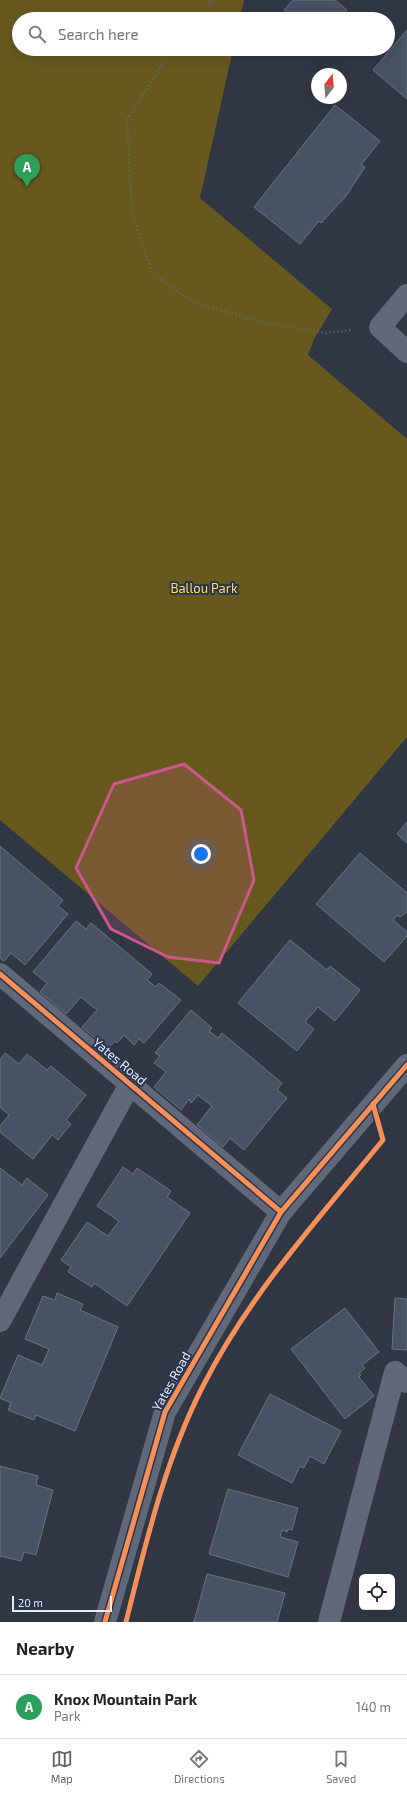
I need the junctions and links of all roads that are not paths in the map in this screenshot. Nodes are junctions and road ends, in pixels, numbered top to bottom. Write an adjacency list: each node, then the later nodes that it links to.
1 (407, 295): 2 (street)
2 (407, 352)
3 (0, 974): 5 (street, Yates Road)
4 (407, 1065): 6 (street, Yates Road)
5 (130, 1084): 6 (street, Yates Road); 7 (street, Yates Road)
6 (281, 1212): 9 (street, Yates Road)
7 (0, 1321)
8 (407, 1382): 10 (street)
9 (105, 1622)
10 (328, 1622)

